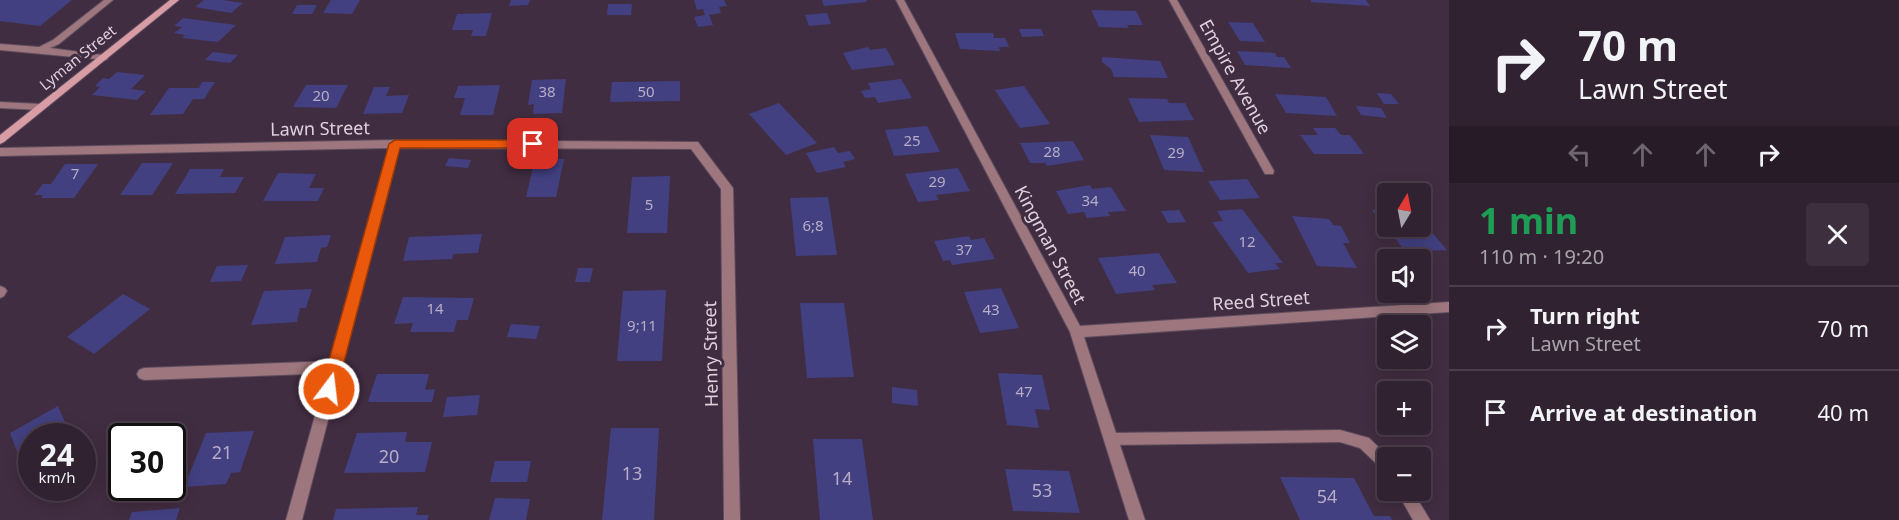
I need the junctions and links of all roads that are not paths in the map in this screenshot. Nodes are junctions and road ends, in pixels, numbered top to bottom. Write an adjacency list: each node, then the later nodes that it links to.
1 (109, 0): 6 (street)
2 (175, 0): 7 (main road, Lyman Street)
3 (900, 0): 16 (street, Kingman Street)
4 (1173, 0): 13 (street, Empire Avenue)
5 (0, 47): 6 (street)
6 (40, 51): 7 (street)
7 (103, 58): 9 (main road, Lyman Street)
8 (0, 105): 9 (street)
9 (41, 107): 10 (main road, Lyman Street)
10 (0, 140)
11 (395, 144): 12 (street, Lawn Street); 14 (street, Lawn Street); 17 (street)
12 (0, 152)
13 (1269, 171)
14 (727, 188): 23 (street, Henry Street)
15 (1449, 307): 16 (street, Reed Street)
16 (1076, 332): 19 (street, Kingman Street)
17 (335, 367): 18 (street); 22 (street)
18 (144, 374)
19 (1111, 439): 20 (street); 24 (street, Kingman Street)
20 (1377, 455)
21 (1410, 501): 25 (street)
22 (294, 520)
23 (732, 520)
24 (1137, 520)
25 (1422, 520)

